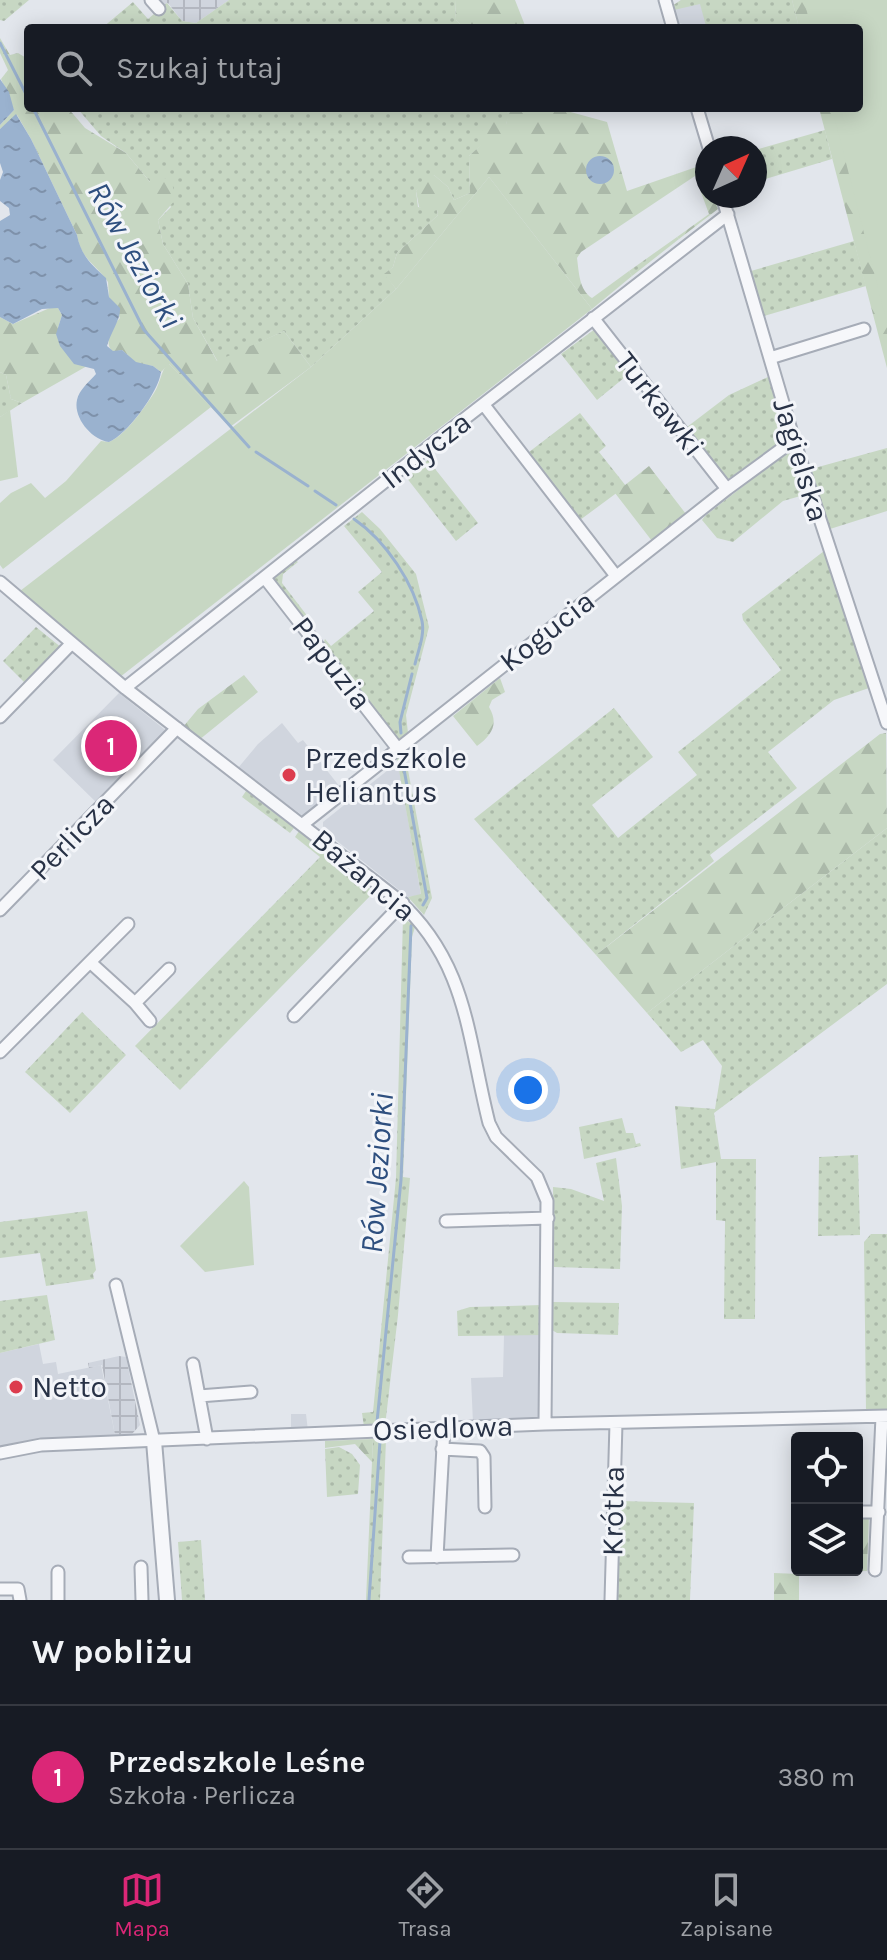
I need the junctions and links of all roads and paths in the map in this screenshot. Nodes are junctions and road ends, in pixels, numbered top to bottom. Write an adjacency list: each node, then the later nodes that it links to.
1 (665, 0): 2 (street)
2 (672, 24)
3 (698, 112): 4 (street)
4 (705, 136)
5 (726, 208): 6 (street, Jagielska)
6 (728, 214): 7 (street, Indycza); 9 (street, Jagielska)
7 (593, 318): 10 (street, Indycza); 12 (street, Turkawki)
8 (864, 329): 9 (street)
9 (770, 358): 11 (street, Jagielska)
10 (484, 405): 13 (street); 14 (street, Indycza)
11 (794, 440): 12 (street, Kogucia); 19 (street, Jagielska)
12 (727, 489): 13 (street, Kogucia)
13 (616, 576): 21 (street, Kogucia)
14 (265, 578): 17 (street, Indycza); 21 (street, Papuzia)
15 (0, 582): 16 (street, Bażancia)
16 (71, 644): 17 (street, Bażancia); 18 (street)
17 (125, 688): 20 (street, Bażancia)
18 (0, 717)
19 (887, 723)
20 (177, 728): 22 (street, Bażancia); 24 (street, Perlicza)
21 (398, 749): 22 (street, Kogucia)
22 (303, 824): 23 (street, Bażancia)
23 (403, 903): 29 (street); 32 (street, Bażancia)
24 (0, 910)
25 (128, 924): 26 (street)
26 (91, 963): 28 (street); 31 (street)
27 (169, 969): 28 (street)
28 (135, 1003): 30 (street)
29 (294, 1016)
30 (150, 1021)
31 (0, 1052)
32 (543, 1218): 33 (street); 40 (street, Bażancia)
33 (446, 1221)
34 (116, 1285): 43 (street)
35 (193, 1364): 37 (street)
36 (251, 1392): 37 (street)
37 (199, 1396): 42 (street)
38 (884, 1416): 39 (street, Osiedlowa); 48 (street)
39 (616, 1423): 40 (street, Osiedlowa); 60 (street, Krótka)
40 (545, 1424): 41 (street, Osiedlowa)
41 (444, 1428): 42 (street, Osiedlowa); 44 (street)
42 (207, 1439): 43 (street, Osiedlowa)
43 (154, 1441): 45 (street, Osiedlowa); 59 (street)
44 (442, 1449): 46 (street); 51 (street)
45 (0, 1453)
46 (485, 1507)
47 (863, 1512): 48 (street)
48 (879, 1512): 53 (street)
49 (513, 1555): 51 (street)
50 (409, 1557): 51 (street)
51 (437, 1557)
52 (141, 1567): 58 (street)
53 (875, 1570)
54 (58, 1572): 57 (street)
55 (0, 1589): 56 (street)
56 (20, 1600)
57 (58, 1600)
58 (142, 1600)
59 (167, 1600)
60 (611, 1600)

